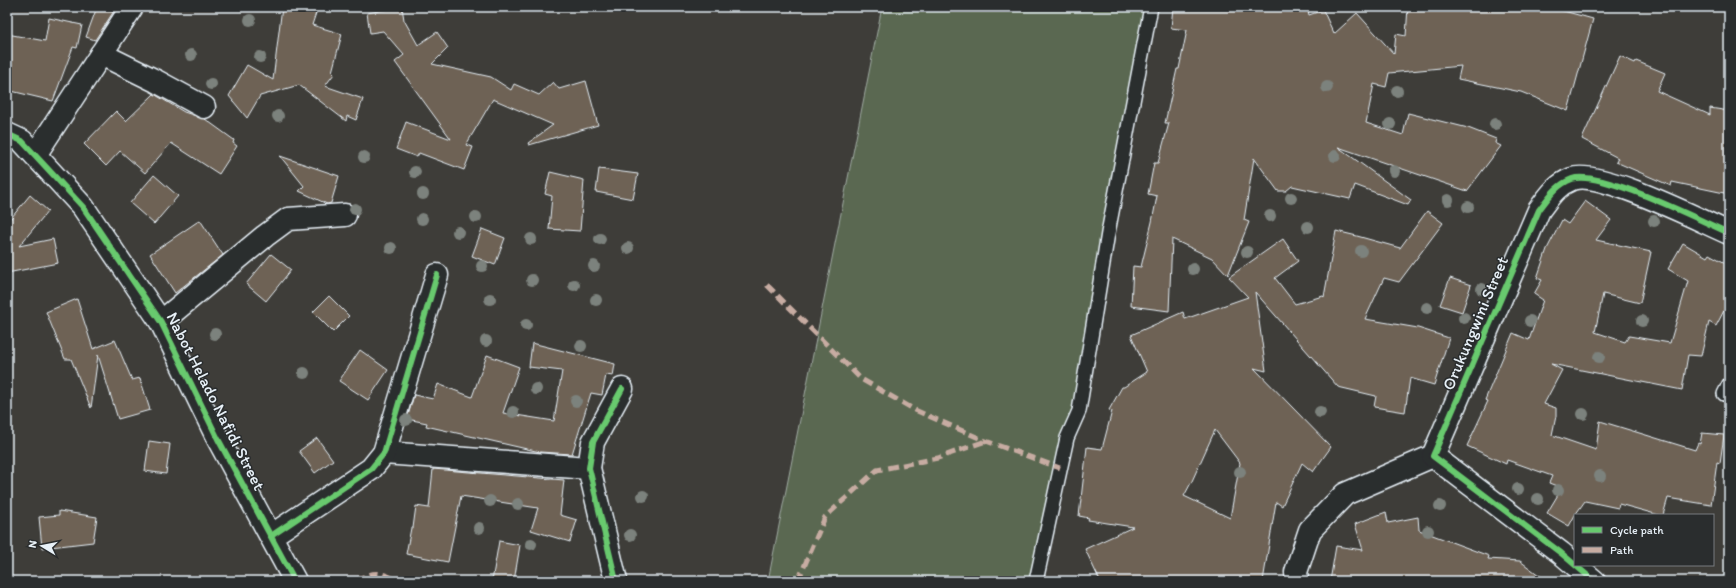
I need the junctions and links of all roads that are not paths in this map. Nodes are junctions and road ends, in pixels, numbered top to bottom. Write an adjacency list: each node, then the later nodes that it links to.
1 (132, 7): 3 (street)
2 (1150, 7): 20 (lane)
3 (101, 54): 4 (street); 6 (street)
4 (204, 107)
5 (7, 134): 6 (street, Nabot Helado Nafidi Street)
6 (35, 155): 10 (street, Nabot Helado Nafidi Street)
7 (345, 215): 10 (street)
8 (1729, 233): 13 (street, Orukungwini Street)
9 (437, 274): 12 (street)
10 (161, 322): 15 (street, Nabot Helado Nafidi Street)
11 (622, 389): 14 (street)
12 (384, 453): 14 (street); 15 (street)
13 (1433, 456): 16 (street); 21 (street)
14 (588, 468): 19 (street)
15 (271, 536): 18 (street, Nabot Helado Nafidi Street)
16 (1574, 565)
17 (1576, 566): 22 (street)
18 (295, 581)
19 (616, 581)
20 (1036, 581)
21 (1297, 581)
22 (1594, 581)

